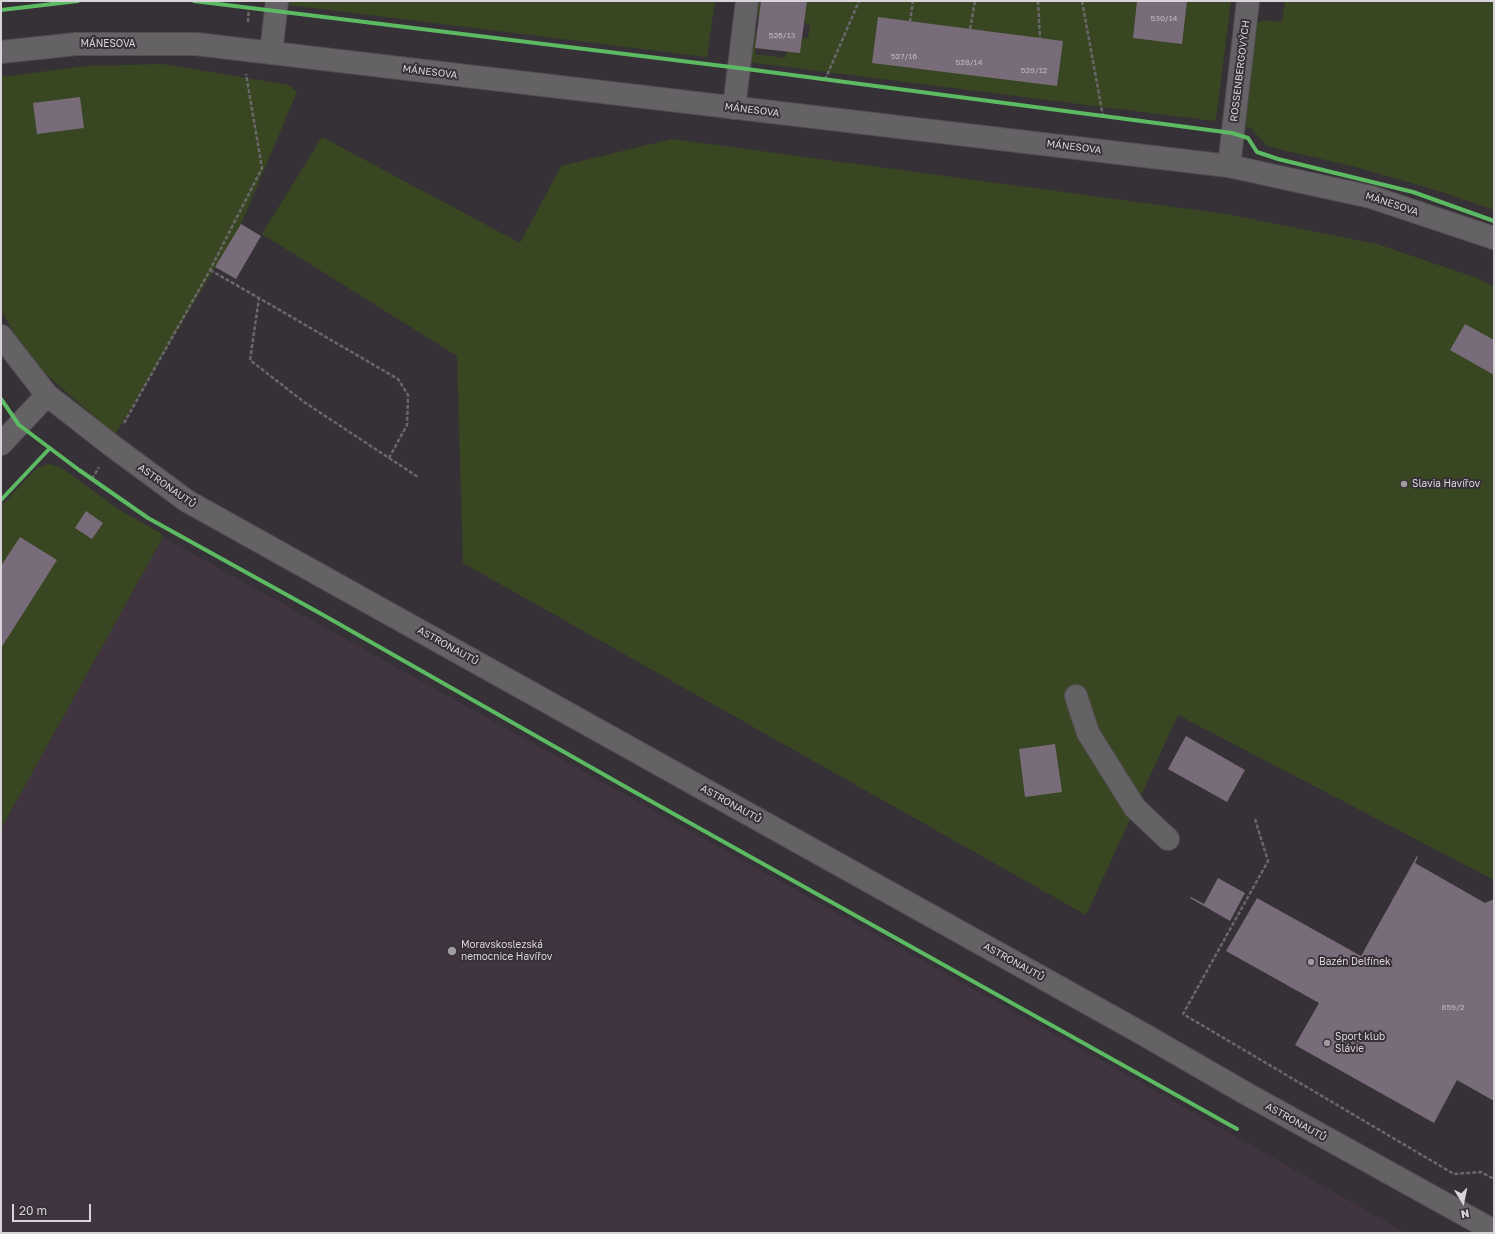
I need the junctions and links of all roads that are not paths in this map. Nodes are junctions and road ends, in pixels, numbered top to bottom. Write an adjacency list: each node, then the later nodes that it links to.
1 (747, 1): 6 (street)
2 (1248, 1): 7 (street, ROSSENBERGOVÝCH)
3 (276, 6): 5 (street)
4 (1, 52): 5 (street, MÁNESOVA)
5 (271, 53): 6 (street, MÁNESOVA)
6 (734, 108): 7 (street, MÁNESOVA)
7 (1228, 166): 8 (street, MÁNESOVA)
8 (1494, 238)
9 (1, 336): 10 (street, ASTRONAUTŮ)
10 (47, 395): 11 (street); 14 (street, ASTRONAUTŮ)
11 (1, 444)
12 (1076, 696): 13 (street)
13 (1168, 839)
14 (1494, 1231)

